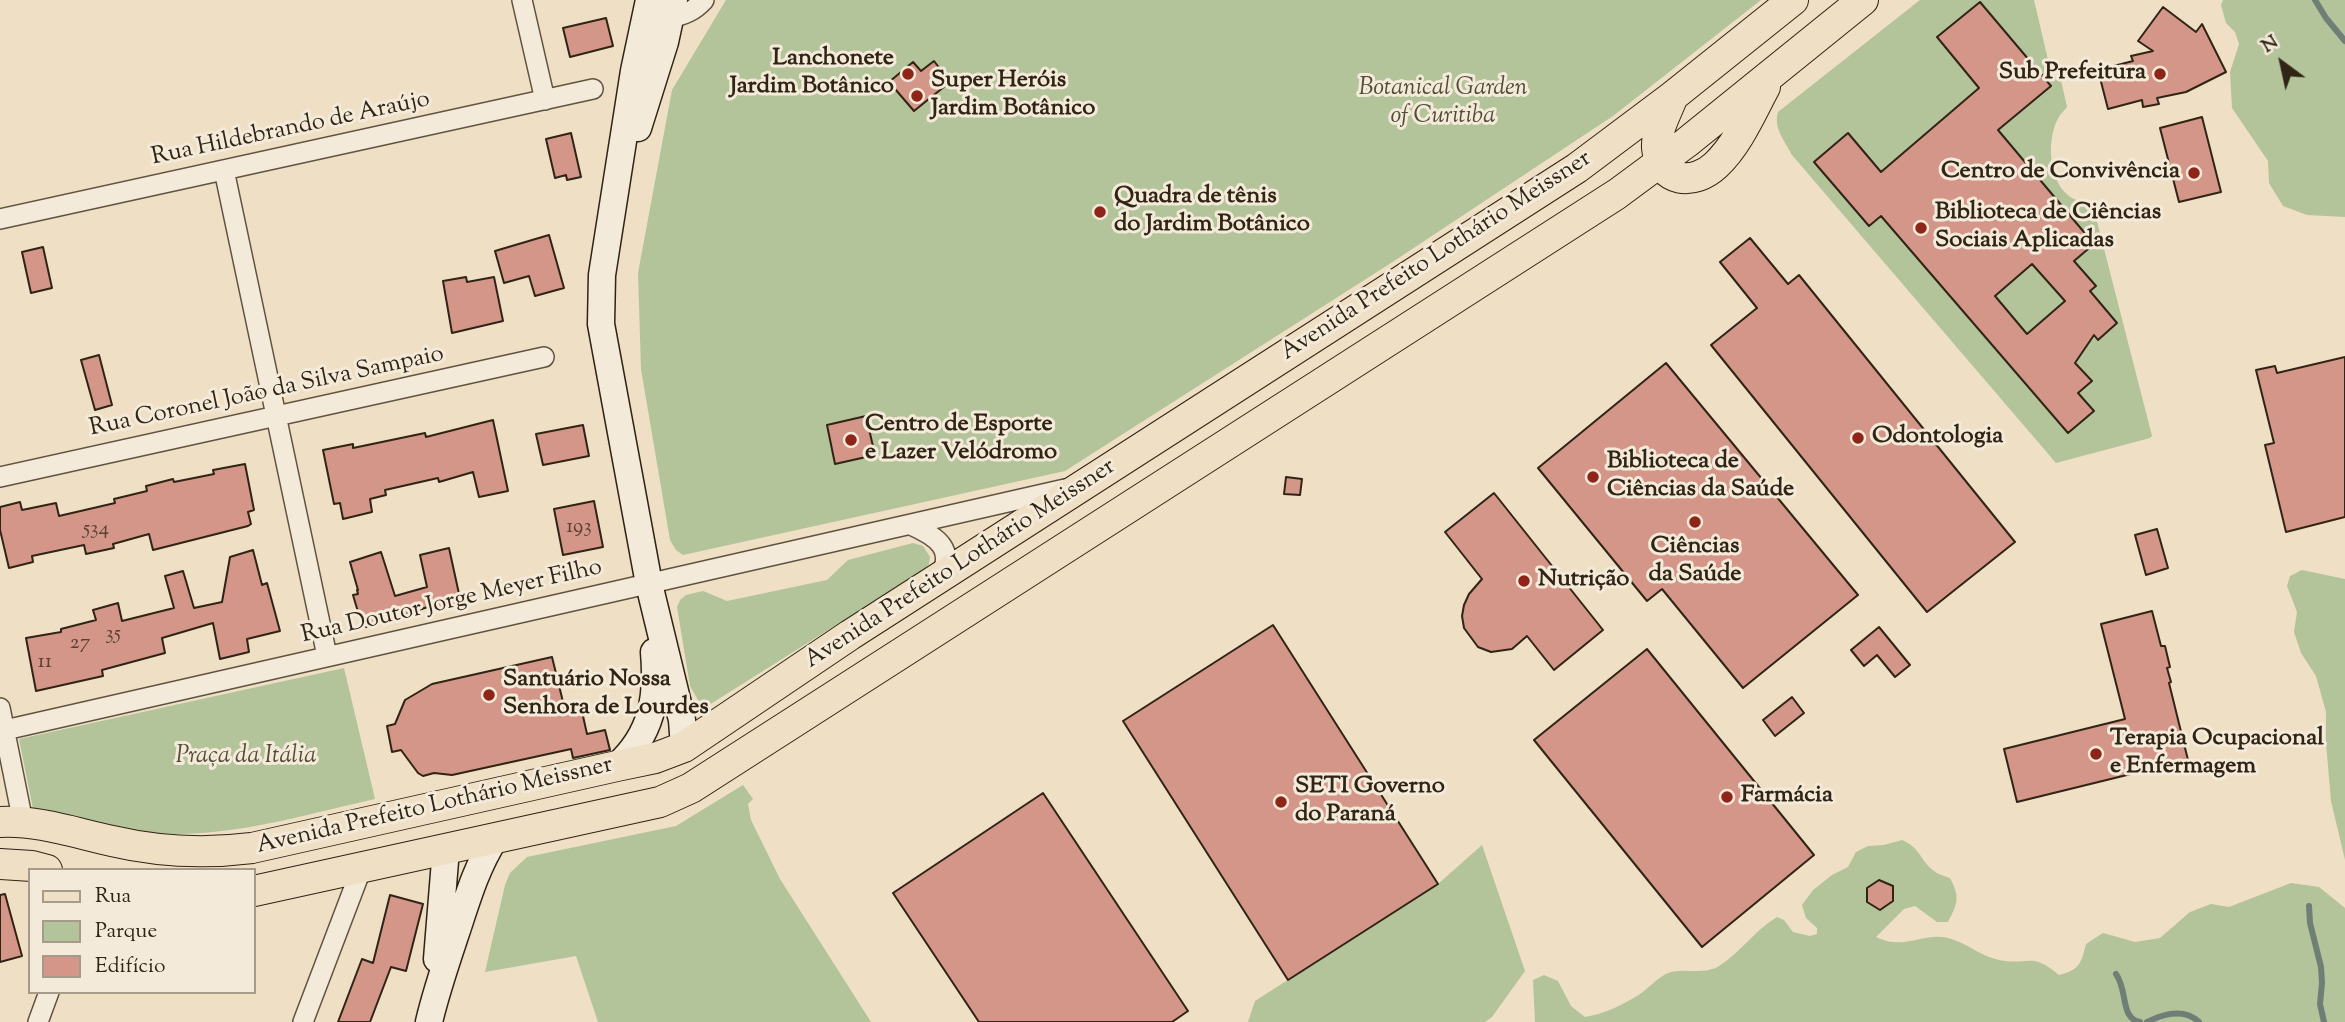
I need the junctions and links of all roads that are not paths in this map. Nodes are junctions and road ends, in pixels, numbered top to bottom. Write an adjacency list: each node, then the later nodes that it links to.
1 (522, 0): 8 (street)
2 (704, 0): 5 (street)
3 (1793, 0): 7 (main road, Avenida Prefeito Lothário Meissner)
4 (1863, 0): 9 (main road, Avenida Prefeito Lothário Meissner)
5 (662, 5): 20 (main road)
6 (593, 89): 8 (street, Rua Hildebrando de Araújo)
7 (1673, 96): 9 (main road); 13 (main road, Avenida Prefeito Lothário Meissner)
8 (545, 100): 10 (street, Rua Hildebrando de Araújo)
9 (1661, 162): 15 (main road, Avenida Prefeito Lothário Meissner)
10 (224, 170): 11 (street, Rua Hildebrando de Araújo); 14 (street)
11 (0, 219)
12 (544, 357): 14 (street, Rua Coronel João da Silva Sampaio)
13 (1240, 384): 15 (main road); 17 (main road, Avenida Prefeito Lothário Meissner)
14 (276, 416): 16 (street, Rua Coronel João da Silva Sampaio); 22 (street)
15 (1264, 422): 23 (main road, Avenida Prefeito Lothário Meissner)
16 (0, 477)
17 (1085, 484): 18 (street, Rua Doutor Jorge Meyer Filho); 19 (main road, Avenida Prefeito Lothário Meissner)
18 (911, 525): 19 (street); 20 (street, Rua Doutor Jorge Meyer Filho)
19 (938, 579): 21 (main road, Avenida Prefeito Lothário Meissner)
20 (649, 584): 22 (street, Rua Doutor Jorge Meyer Filho); 26 (main road); 27 (main road)
21 (850, 635): 23 (main road); 26 (main road, Avenida Prefeito Lothário Meissner)
22 (327, 656): 25 (street, Rua Doutor Jorge Meyer Filho)
23 (873, 672): 29 (main road, Avenida Prefeito Lothário Meissner)
24 (0, 708): 25 (street)
25 (5, 730): 30 (street)
26 (684, 747): 27 (main road, Avenida Prefeito Lothário Meissner); 29 (main road)
27 (617, 766): 28 (main road, Avenida Prefeito Lothário Meissner)
28 (490, 795): 30 (main road, Avenida Prefeito Lothário Meissner); 32 (main road)
29 (660, 802): 31 (main road, Avenida Prefeito Lothário Meissner)
30 (12, 822)
31 (495, 838): 32 (main road, Avenida Prefeito Lothário Meissner); 38 (main road)
32 (446, 849): 34 (main road, Avenida Prefeito Lothário Meissner); 38 (main road)
33 (0, 864): 35 (main road)
34 (362, 867): 36 (main road, Avenida Prefeito Lothário Meissner); 40 (street)
35 (30, 868)
36 (256, 891)
37 (49, 994): 39 (street)
38 (431, 1010)
39 (38, 1022)
40 (303, 1022)

